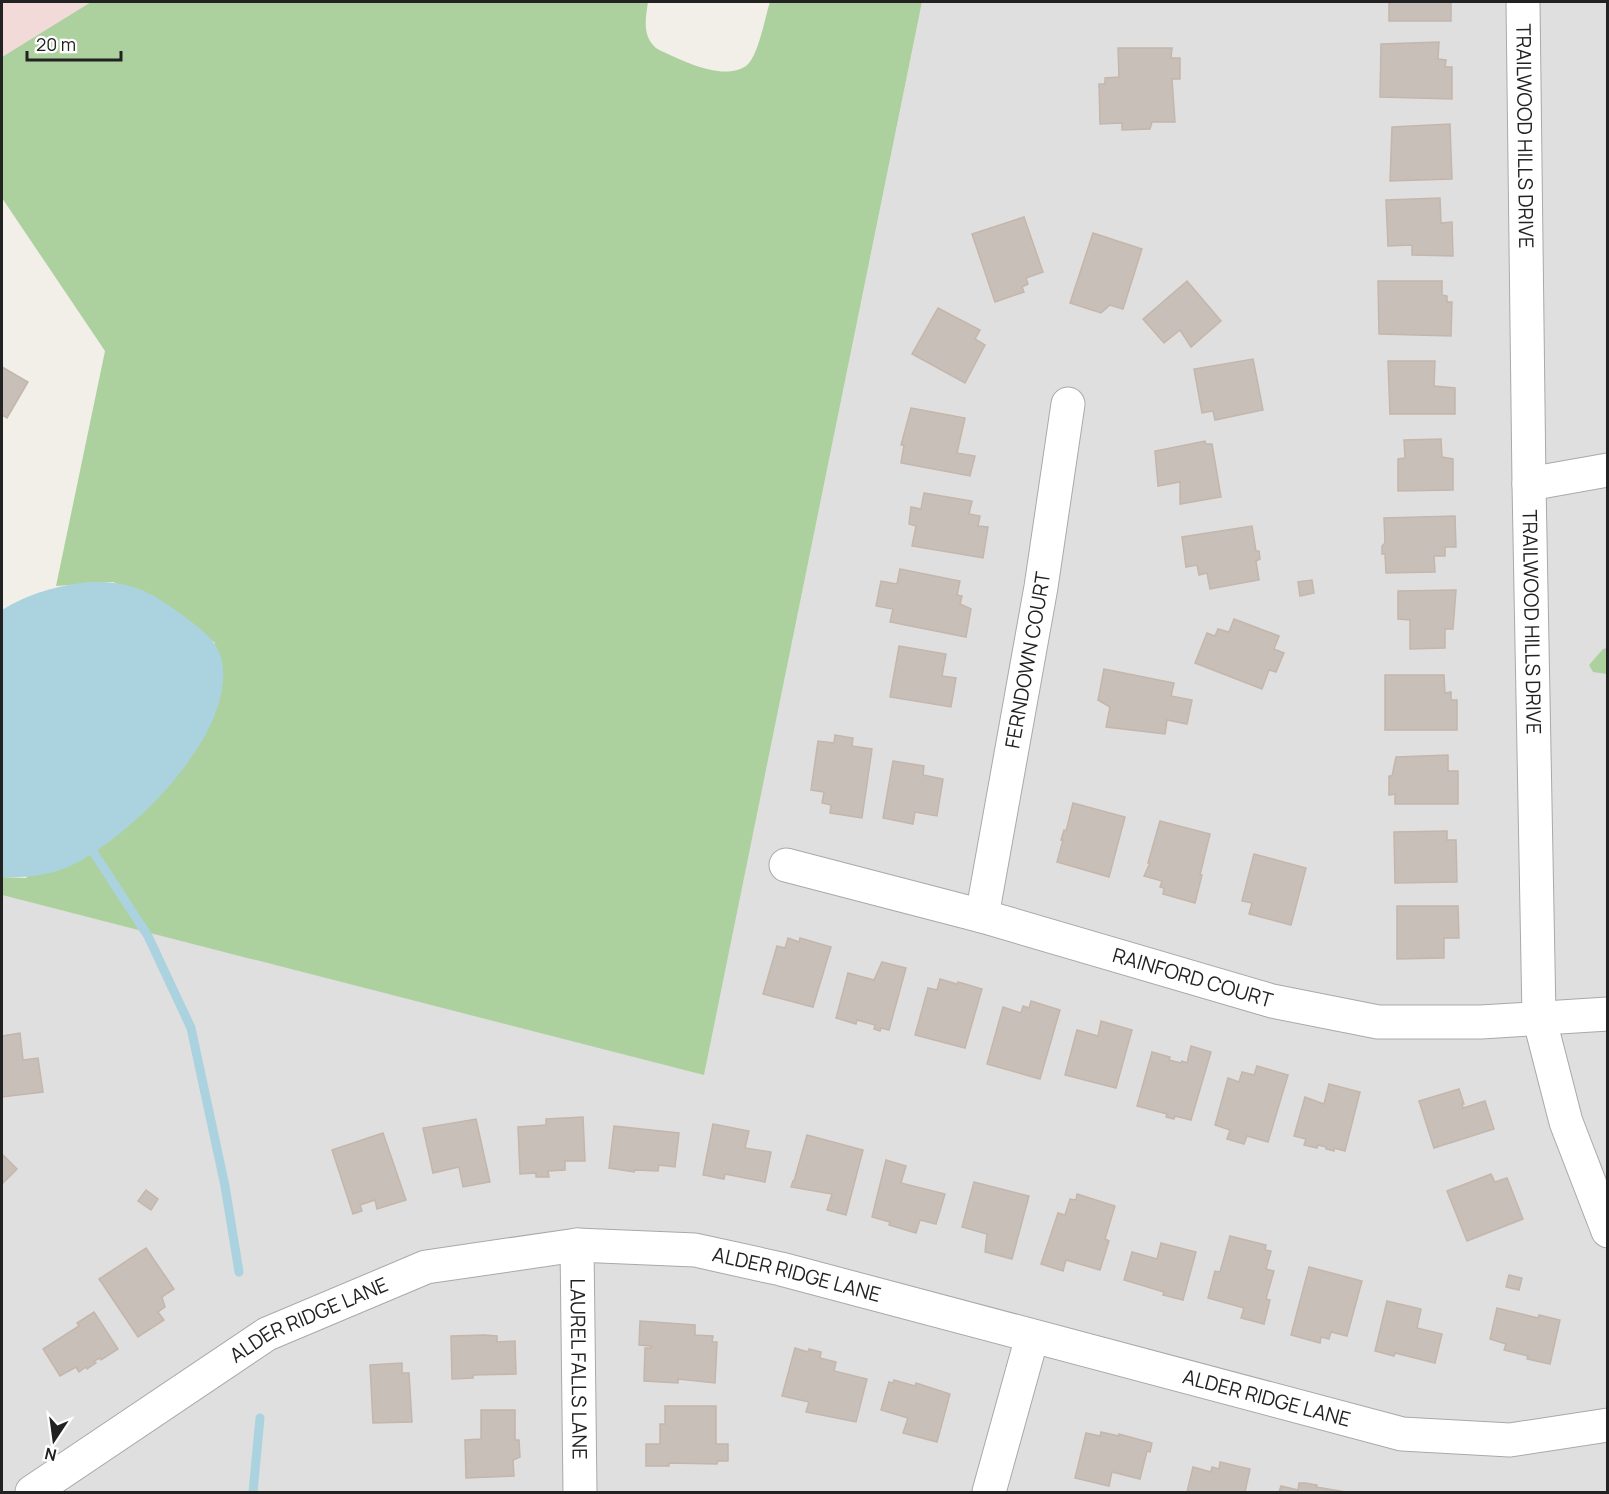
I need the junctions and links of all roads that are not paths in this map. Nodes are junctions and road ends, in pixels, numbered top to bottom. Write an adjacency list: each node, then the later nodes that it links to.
1 (1523, 2): 4 (street, TRAILWOOD HILLS DRIVE)
2 (1068, 404): 6 (street, FERNDOWN COURT)
3 (1608, 470): 4 (street)
4 (1529, 484): 8 (street, TRAILWOOD HILLS DRIVE)
5 (786, 865): 6 (street, RAINFORD COURT)
6 (982, 916): 8 (street, RAINFORD COURT)
7 (1608, 1014): 8 (street, RAINFORD COURT)
8 (1539, 1017): 9 (street, TRAILWOOD HILLS DRIVE)
9 (1608, 1231)
10 (577, 1245): 11 (street, ALDER RIDGE LANE); 13 (street, ALDER RIDGE LANE); 14 (street, LAUREL FALLS LANE)
11 (1032, 1337): 12 (street, ALDER RIDGE LANE); 15 (street)
12 (1608, 1425)
13 (32, 1492)
14 (580, 1492)
15 (989, 1492)

